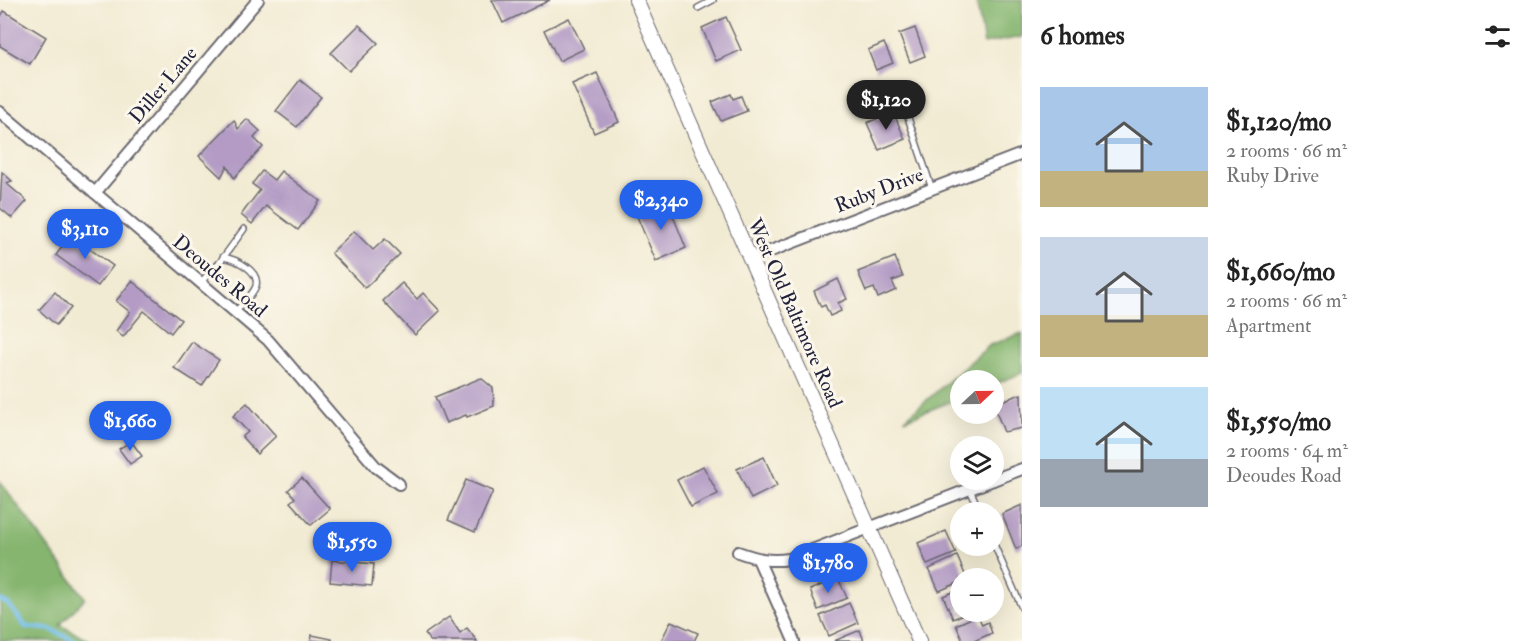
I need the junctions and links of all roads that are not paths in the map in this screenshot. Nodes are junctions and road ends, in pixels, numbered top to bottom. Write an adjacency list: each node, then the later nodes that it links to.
1 (258, 0): 9 (street, Diller Lane)
2 (636, 0): 12 (street, West Old Baltimore Road)
3 (712, 0): 4 (lane)
4 (698, 8)
5 (900, 94): 8 (lane)
6 (0, 112): 9 (street, Deoudes Road)
7 (1022, 154): 8 (street, Ruby Drive)
8 (932, 189): 12 (street, Ruby Drive)
9 (95, 193): 13 (street, Deoudes Road)
10 (244, 229): 11 (lane)
11 (223, 257): 13 (lane); 14 (lane)
12 (750, 259): 19 (street, West Old Baltimore Road)
13 (200, 283): 14 (street, Deoudes Road)
14 (235, 312): 17 (street, Deoudes Road)
15 (1022, 469): 16 (street)
16 (1004, 476)
17 (399, 484)
18 (967, 490): 19 (street)
19 (868, 527): 22 (street); 25 (street, West Old Baltimore Road)
20 (738, 552): 22 (street)
21 (999, 556): 23 (lane)
22 (758, 559): 24 (street)
23 (1022, 608)
24 (794, 641)
25 (919, 641)

